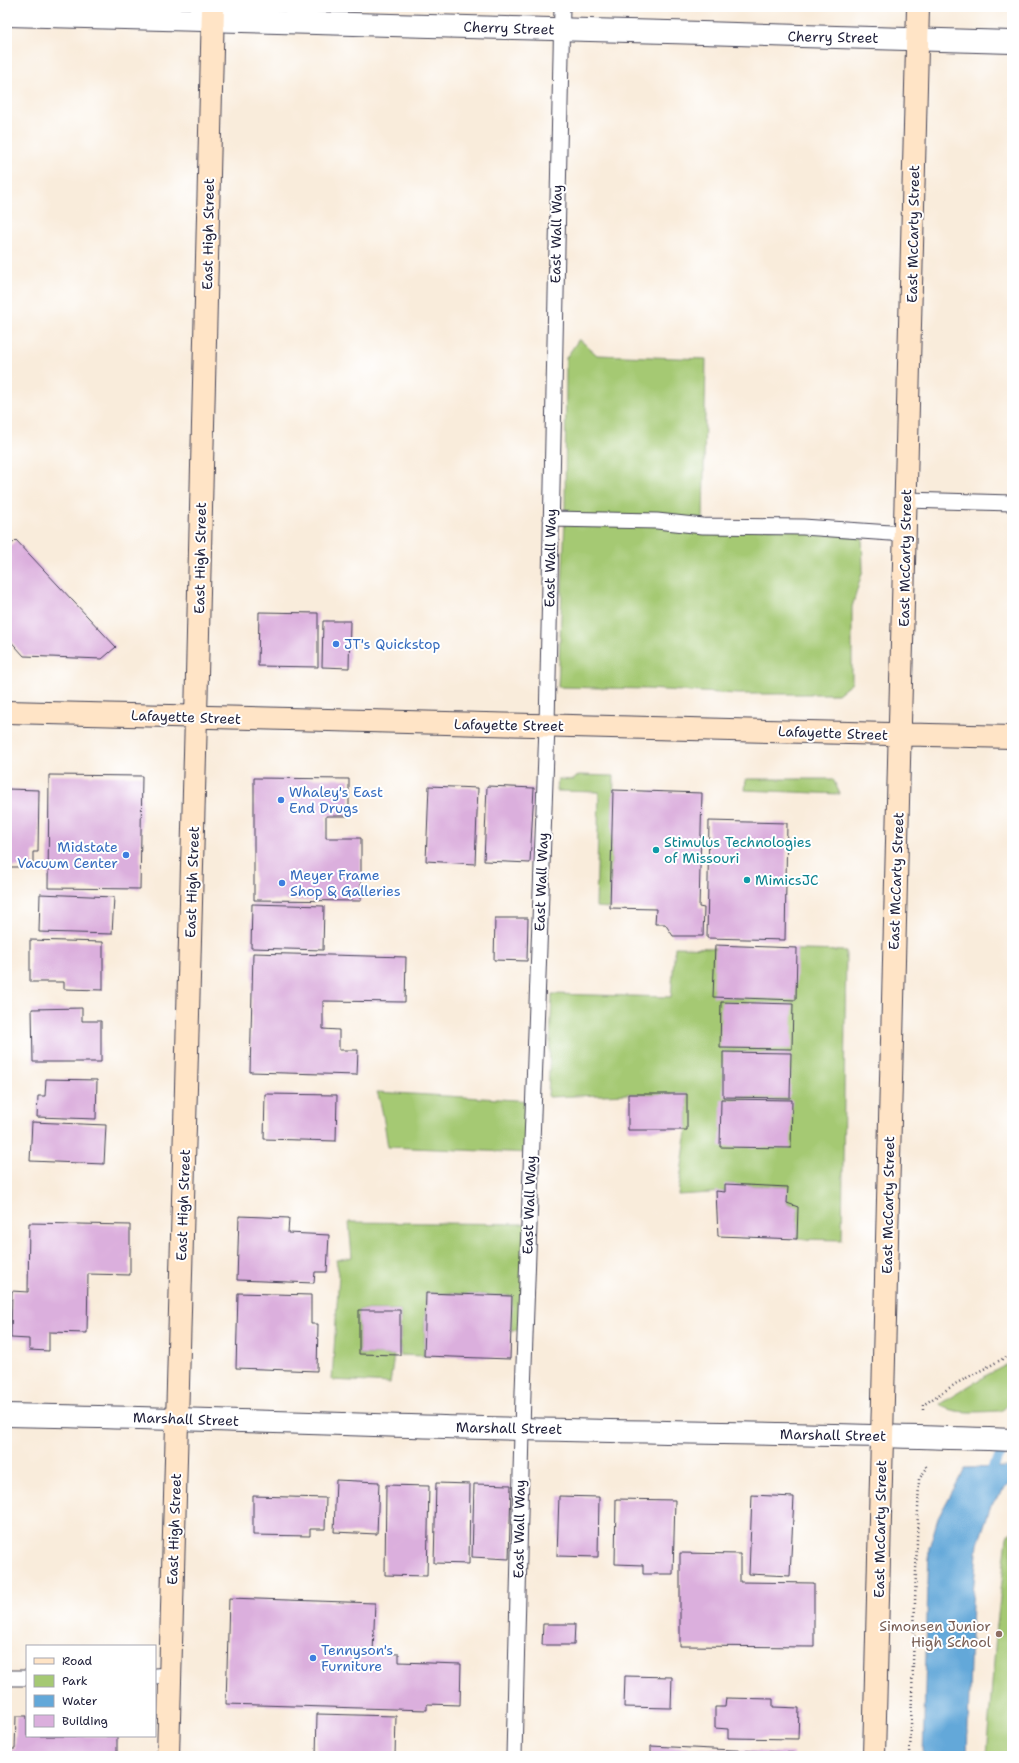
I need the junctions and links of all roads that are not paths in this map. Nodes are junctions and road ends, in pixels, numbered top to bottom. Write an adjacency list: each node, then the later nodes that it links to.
1 (562, 7): 5 (lane, East Wall Way)
2 (918, 7): 6 (main road, East McCarty Street)
3 (213, 13): 4 (street, Cherry Street); 5 (street, Cherry Street); 13 (main road, East High Street)
4 (7, 15)
5 (561, 30): 6 (street, Cherry Street); 10 (lane, East Wall Way)
6 (918, 39): 7 (street, Cherry Street); 8 (main road, East McCarty Street)
7 (1012, 42)
8 (906, 500): 9 (lane); 11 (main road, East McCarty Street)
9 (1012, 503)
10 (551, 519): 11 (lane); 14 (lane, East Wall Way)
11 (905, 534): 15 (main road, East McCarty Street)
12 (7, 712): 13 (main road, Lafayette Street)
13 (196, 717): 14 (main road, Lafayette Street); 18 (main road, East High Street)
14 (547, 726): 15 (main road, Lafayette Street); 19 (lane, East Wall Way)
15 (900, 735): 16 (main road, Lafayette Street); 20 (main road, East McCarty Street)
16 (1012, 737)
17 (7, 1415): 18 (street, Marshall Street)
18 (178, 1418): 19 (street, Marshall Street); 22 (main road, East High Street)
19 (522, 1429): 20 (street, Marshall Street); 26 (lane, East Wall Way)
20 (882, 1436): 21 (street, Marshall Street); 27 (main road, East McCarty Street)
21 (1012, 1440)
22 (163, 1675): 25 (main road, East High Street)
23 (7, 1678): 24 (lane)
24 (26, 1678)
25 (168, 1756)
26 (514, 1756)
27 (874, 1756)

